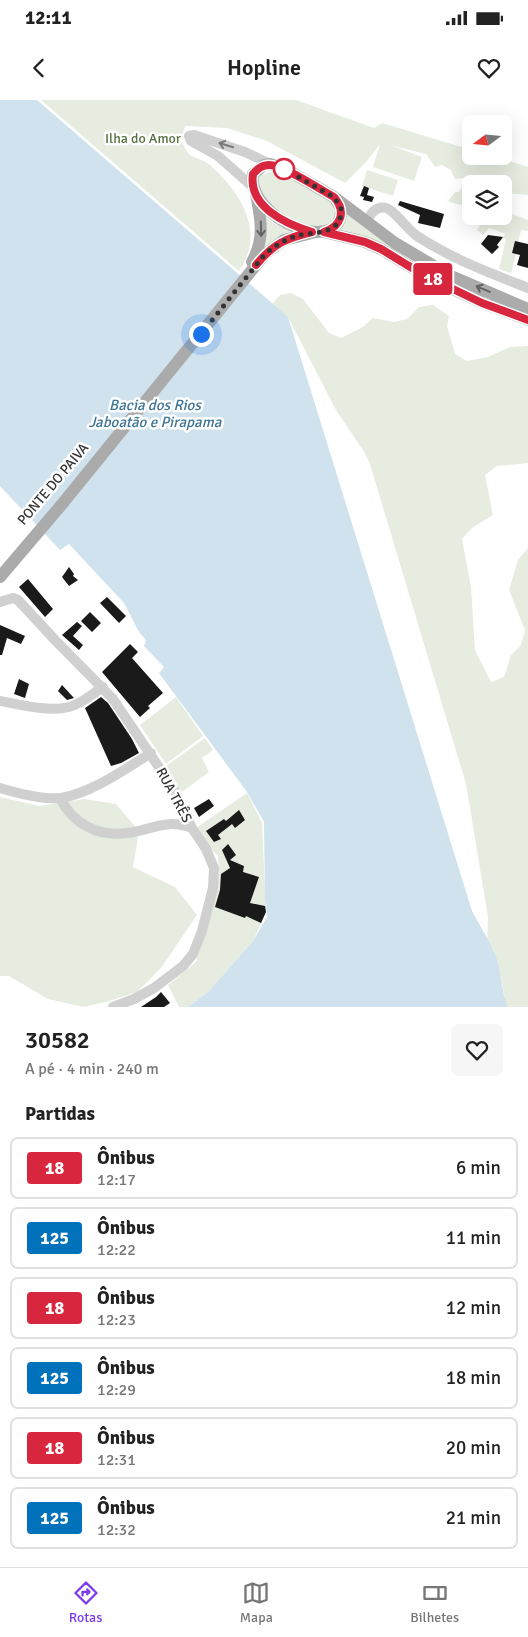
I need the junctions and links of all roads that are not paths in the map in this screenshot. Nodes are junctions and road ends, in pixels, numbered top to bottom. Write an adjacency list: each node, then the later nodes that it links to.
1 (270, 164): 2 (main road); 2 (street, one-way to 2); 3 (main road)
2 (254, 191): 5 (main road); 6 (main road, one-way to 6)
3 (334, 197): 4 (main road); 5 (main road)
4 (366, 221): 7 (street); 8 (main road, one-way to 4)
5 (318, 232): 6 (main road); 9 (main road)
6 (254, 263): 10 (main road, PONTE DO PAIVA)
7 (528, 288)
8 (528, 308)
9 (528, 320)
10 (29, 540): 11 (main road); 12 (main road)
11 (0, 568)
12 (0, 577)
13 (0, 602): 14 (street, RUA TRÊS)
14 (103, 687): 15 (street); 16 (street, RUA TRÊS)
15 (0, 701)
16 (151, 753): 18 (street); 19 (street, RUA TRÊS)
17 (0, 788): 18 (street)
18 (60, 798): 19 (street)
19 (192, 828): 20 (street, RUA TRÊS)
20 (113, 1007)

